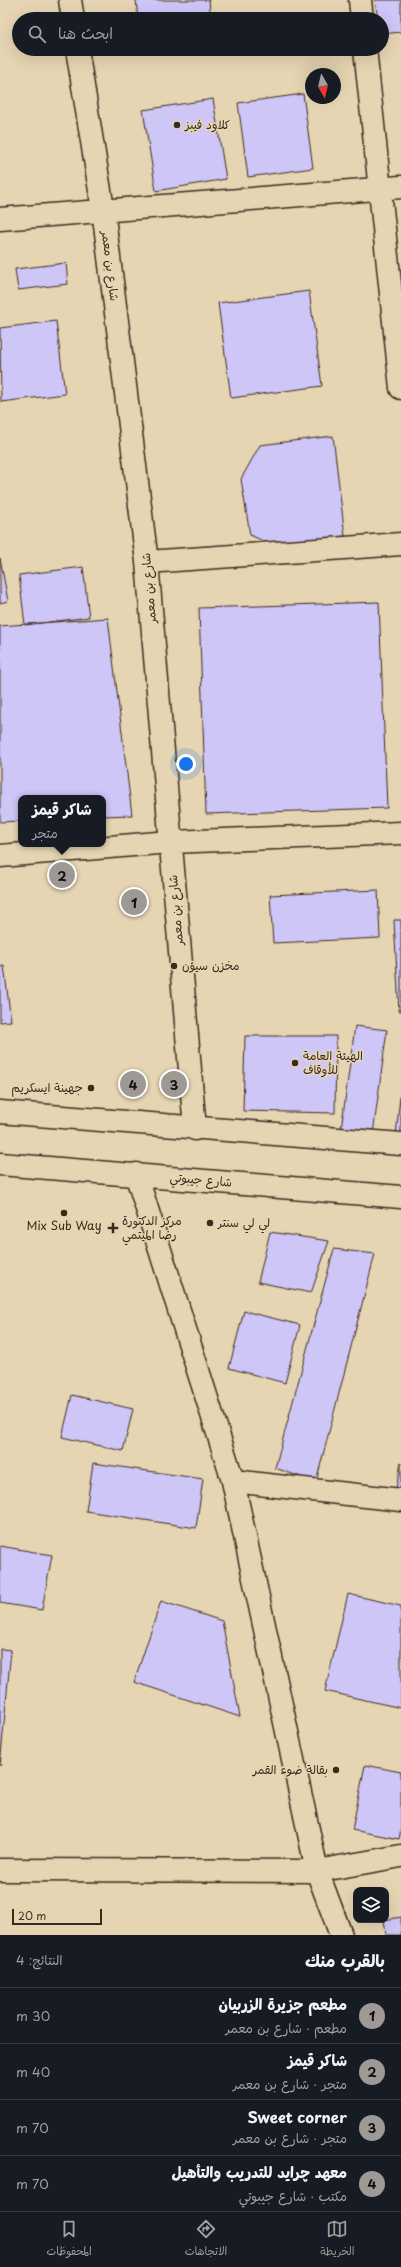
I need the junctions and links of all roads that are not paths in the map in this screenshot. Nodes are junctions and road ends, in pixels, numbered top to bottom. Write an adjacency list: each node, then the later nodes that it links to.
1 (70, 0): 3 (street)
2 (360, 0): 4 (street)
3 (72, 12)
4 (361, 12)
5 (79, 56): 9 (street, شارع بن معمر)
6 (366, 56): 8 (street)
7 (401, 187): 8 (street)
8 (379, 188): 9 (street); 11 (street)
9 (102, 209): 10 (street); 13 (street, شارع بن معمر)
10 (0, 219)
11 (401, 388)
12 (401, 544): 13 (street)
13 (147, 562): 15 (street, شارع بن معمر)
14 (401, 833): 15 (street)
15 (170, 842): 16 (street); 18 (street, شارع بن معمر)
16 (0, 856)
17 (0, 1112): 18 (street)
18 (195, 1129): 19 (street)
19 (401, 1144)
20 (0, 1164): 21 (street, شارع جيبوتي)
21 (136, 1174): 22 (street, شارع جيبوتي); 23 (street)
22 (401, 1197)
23 (233, 1481): 24 (street); 27 (street)
24 (401, 1500)
25 (401, 1856): 27 (street)
26 (0, 1870): 27 (street)
27 (317, 1871): 28 (street)
28 (341, 1935)

